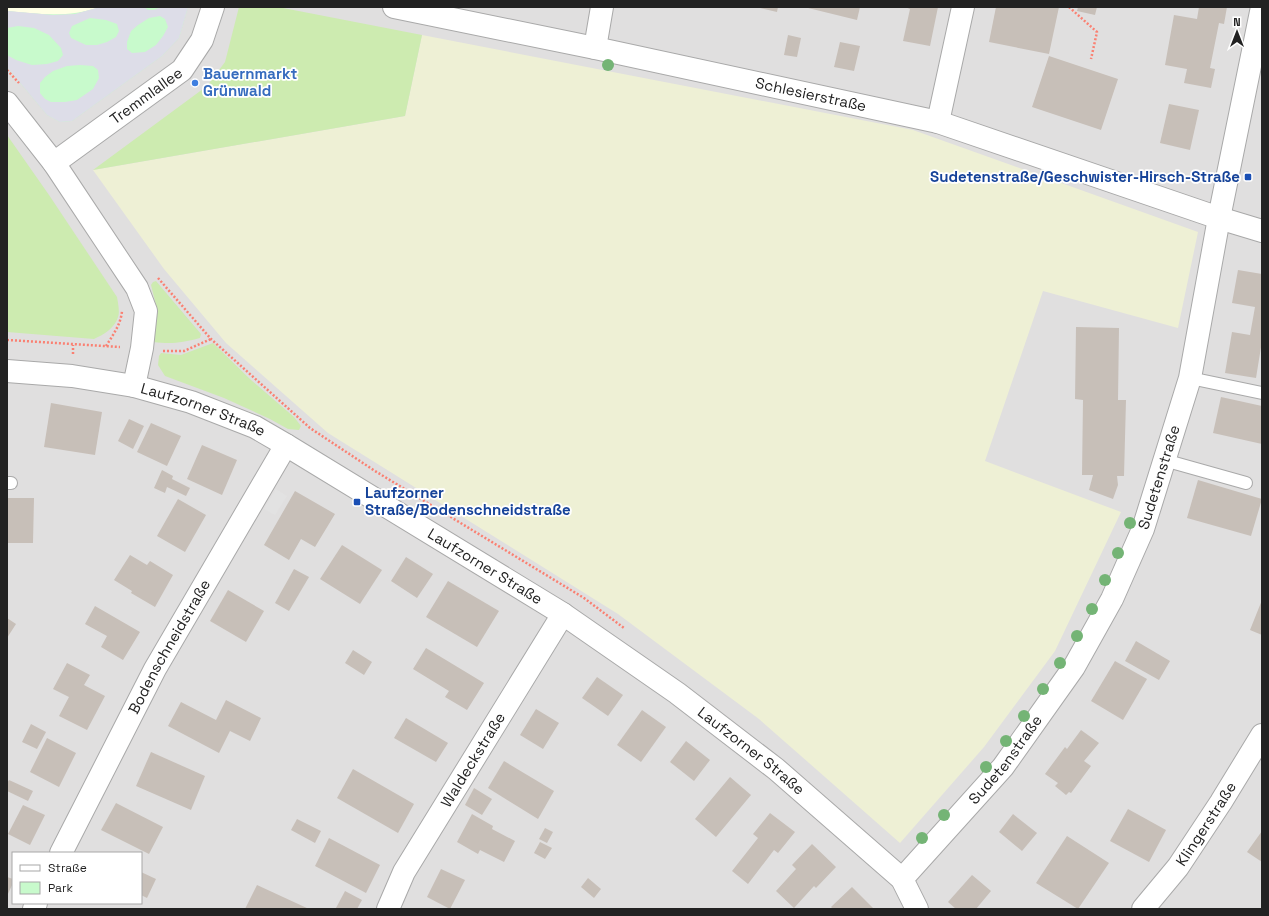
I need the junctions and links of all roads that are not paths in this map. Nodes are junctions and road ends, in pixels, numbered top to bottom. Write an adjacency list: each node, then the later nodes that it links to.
1 (213, 7): 9 (street, Tremmlallee)
2 (394, 7): 6 (street, Schlesierstraße)
3 (602, 7): 6 (street)
4 (963, 7): 8 (street)
5 (1262, 7): 10 (street, Sudetenstraße)
6 (595, 48): 8 (street, Schlesierstraße)
7 (7, 104): 9 (street, Laufzorner Straße)
8 (938, 122): 10 (street, Schlesierstraße)
9 (54, 163): 14 (street, Laufzorner Straße)
10 (1219, 218): 11 (street, Schlesierstraße); 13 (street, Sudetenstraße)
11 (1262, 231)
12 (7, 371): 14 (street)
13 (1190, 378): 15 (lane); 17 (street, Sudetenstraße)
14 (134, 386): 16 (street, Laufzorner Straße)
15 (1262, 393)
16 (286, 445): 19 (street, Laufzorner Straße); 21 (street, Bodenschneidstraße)
17 (1164, 460): 18 (lane); 22 (street, Sudetenstraße)
18 (1246, 483)
19 (563, 614): 22 (street, Laufzorner Straße); 23 (street, Waldeckstraße)
20 (1262, 735): 25 (street, Klingerstraße)
21 (62, 852)
22 (902, 879): 24 (street, Laufzorner Straße)
23 (388, 909)
24 (917, 909)
25 (1144, 909)

